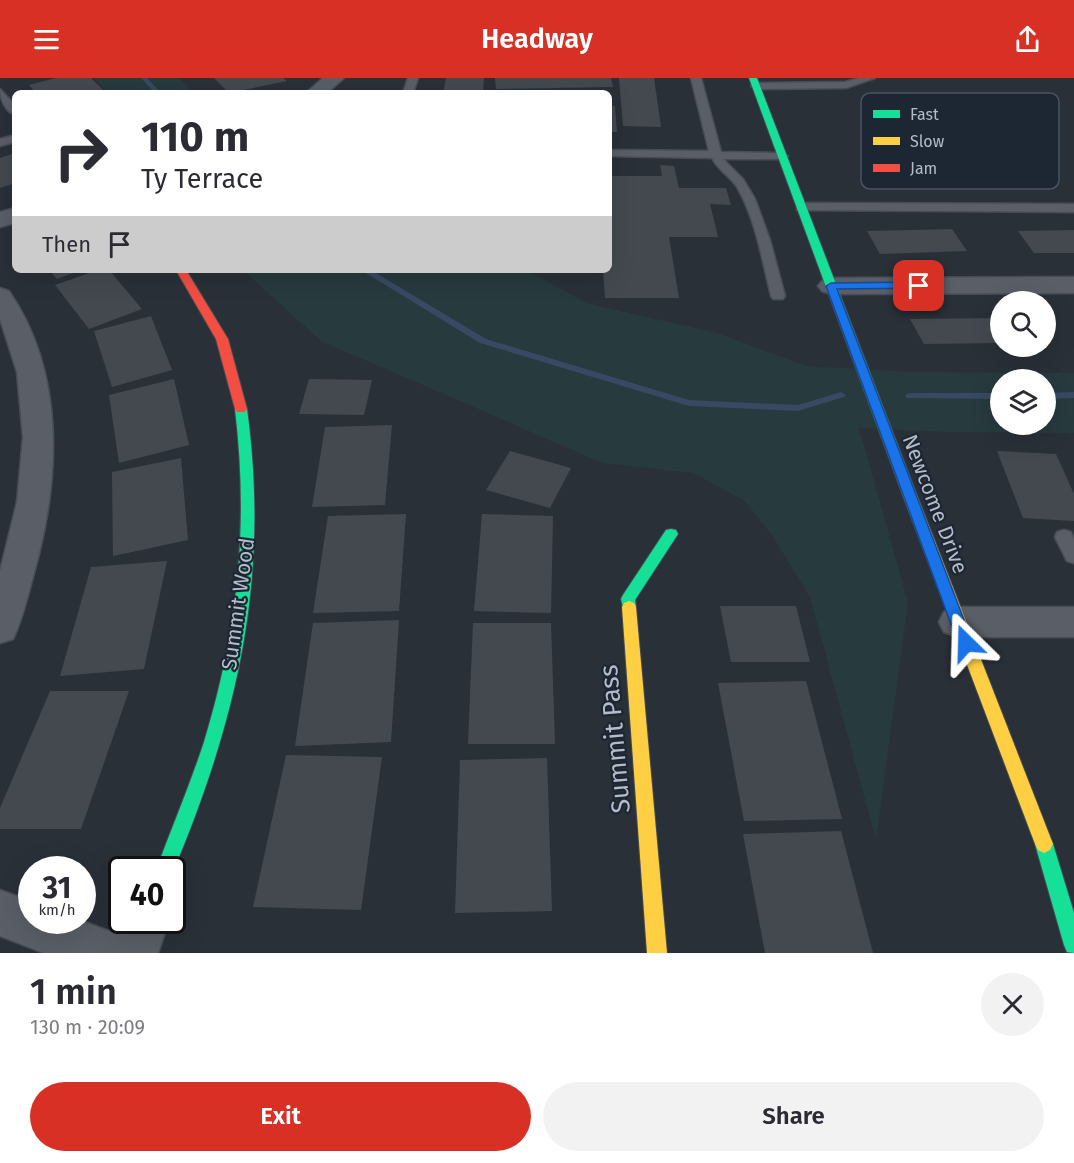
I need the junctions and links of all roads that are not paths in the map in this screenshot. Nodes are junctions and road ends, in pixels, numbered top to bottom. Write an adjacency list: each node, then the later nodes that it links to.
1 (335, 78): 7 (street)
2 (696, 78): 10 (lane)
3 (870, 78): 5 (lane)
4 (755, 82): 5 (lane); 11 (street, Newcome Drive)
5 (820, 82)
6 (1, 88): 8 (lane)
7 (319, 90)
8 (12, 107)
9 (612, 153): 10 (lane)
10 (717, 155): 11 (lane); 17 (lane)
11 (782, 156): 12 (street, Newcome Drive)
12 (801, 207): 13 (lane); 16 (street, Newcome Drive)
13 (1074, 208)
14 (183, 273): 25 (street, Summit Wood)
15 (1074, 285): 16 (street)
16 (831, 286): 22 (street, Newcome Drive)
17 (778, 296)
18 (0, 298): 24 (street)
19 (671, 534): 31 (street, Summit Pass)
20 (1064, 537): 21 (lane)
21 (1074, 556)
22 (957, 622): 23 (street); 28 (street, Newcome Drive)
23 (1074, 622)
24 (0, 628)
25 (170, 856)
26 (0, 913): 29 (street)
27 (141, 934): 30 (street)
28 (1074, 945)
29 (105, 953)
30 (134, 953)
31 (657, 953)

